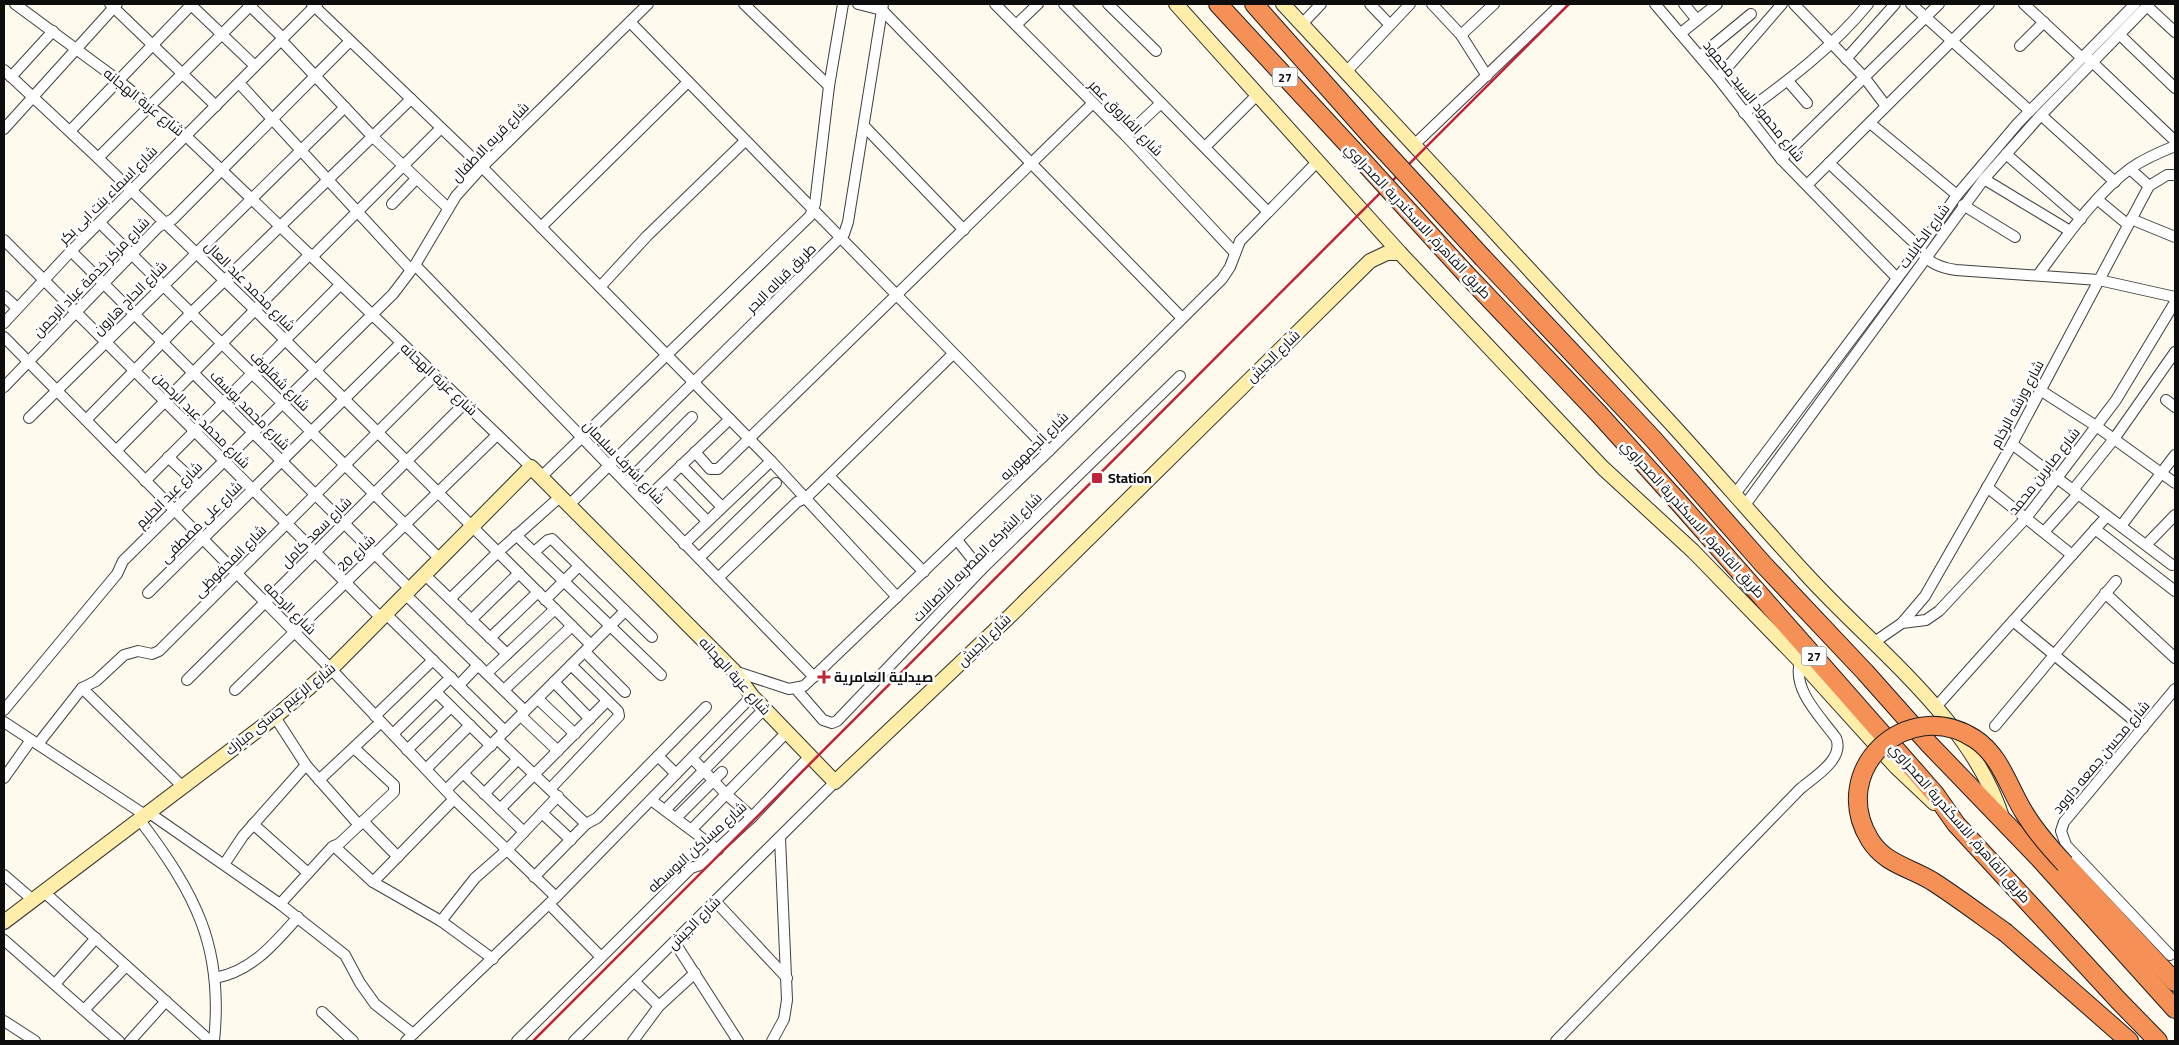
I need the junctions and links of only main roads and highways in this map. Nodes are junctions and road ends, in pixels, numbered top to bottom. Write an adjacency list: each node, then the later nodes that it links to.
1 (1218, 4): 7 (highway, طريق القاهرة, الاسكندرية الصحراوي / 27, bridge)
2 (1254, 4): 5 (highway, طريق القاهرة, الاسكندرية الصحراوي / 27, bridge)
3 (2169, 956): 4 (highway); 6 (highway, bridge)
4 (2175, 982)
5 (2175, 1009)
6 (2129, 1041)
7 (2158, 1041)

